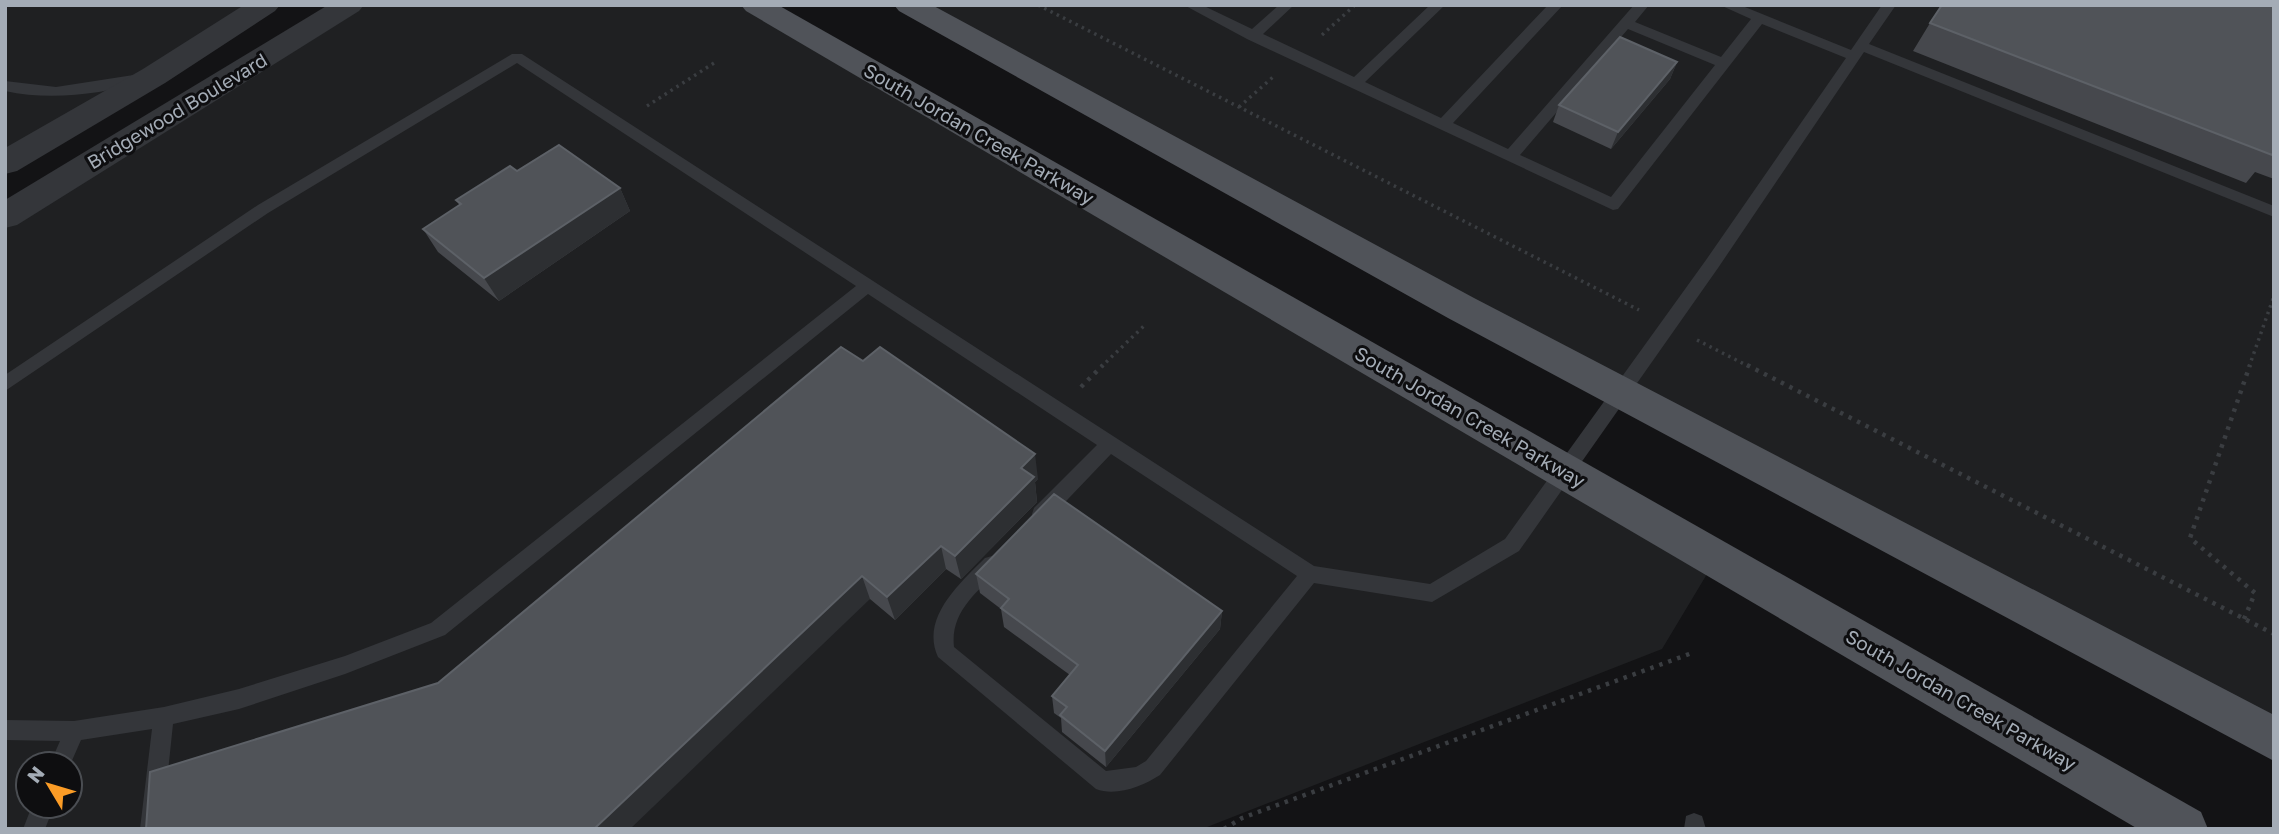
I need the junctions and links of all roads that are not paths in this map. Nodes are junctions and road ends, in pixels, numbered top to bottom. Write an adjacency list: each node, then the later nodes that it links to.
1 (265, 5): 17 (street)
2 (349, 5): 24 (street, Bridgewood Boulevard)
3 (756, 5): 29 (main road, South Jordan Creek Parkway)
4 (909, 5): 27 (main road)
5 (1191, 5): 14 (lane)
6 (1287, 5): 14 (lane)
7 (1438, 5): 18 (lane)
8 (1556, 5): 20 (lane)
9 (1642, 5): 13 (lane)
10 (1727, 5): 12 (lane)
11 (1889, 5): 15 (lane)
12 (1759, 18): 15 (lane); 16 (lane)
13 (1626, 23): 16 (lane); 21 (lane)
14 (1251, 36): 18 (lane)
15 (1859, 52): 23 (lane); 27 (lane)
16 (1724, 64): 21 (lane)
17 (154, 76): 19 (lane); 22 (street)
18 (1356, 83): 20 (lane)
19 (5, 86)
20 (1444, 124): 21 (lane)
21 (1511, 155)
22 (5, 163)
23 (2274, 212)
24 (5, 216)
25 (866, 286): 26 (lane); 28 (lane); 33 (lane)
26 (5, 384)
27 (1622, 393): 29 (lane); 36 (main road)
28 (1110, 444): 30 (lane); 32 (lane)
29 (1564, 471): 32 (lane); 39 (main road, South Jordan Creek Parkway)
30 (1025, 530)
31 (1007, 549): 32 (lane)
32 (1310, 574)
33 (164, 717): 35 (lane); 38 (lane)
34 (5, 730): 35 (lane)
35 (74, 731): 37 (lane)
36 (2274, 739)
37 (66, 750)
38 (151, 829)
39 (2184, 829)

